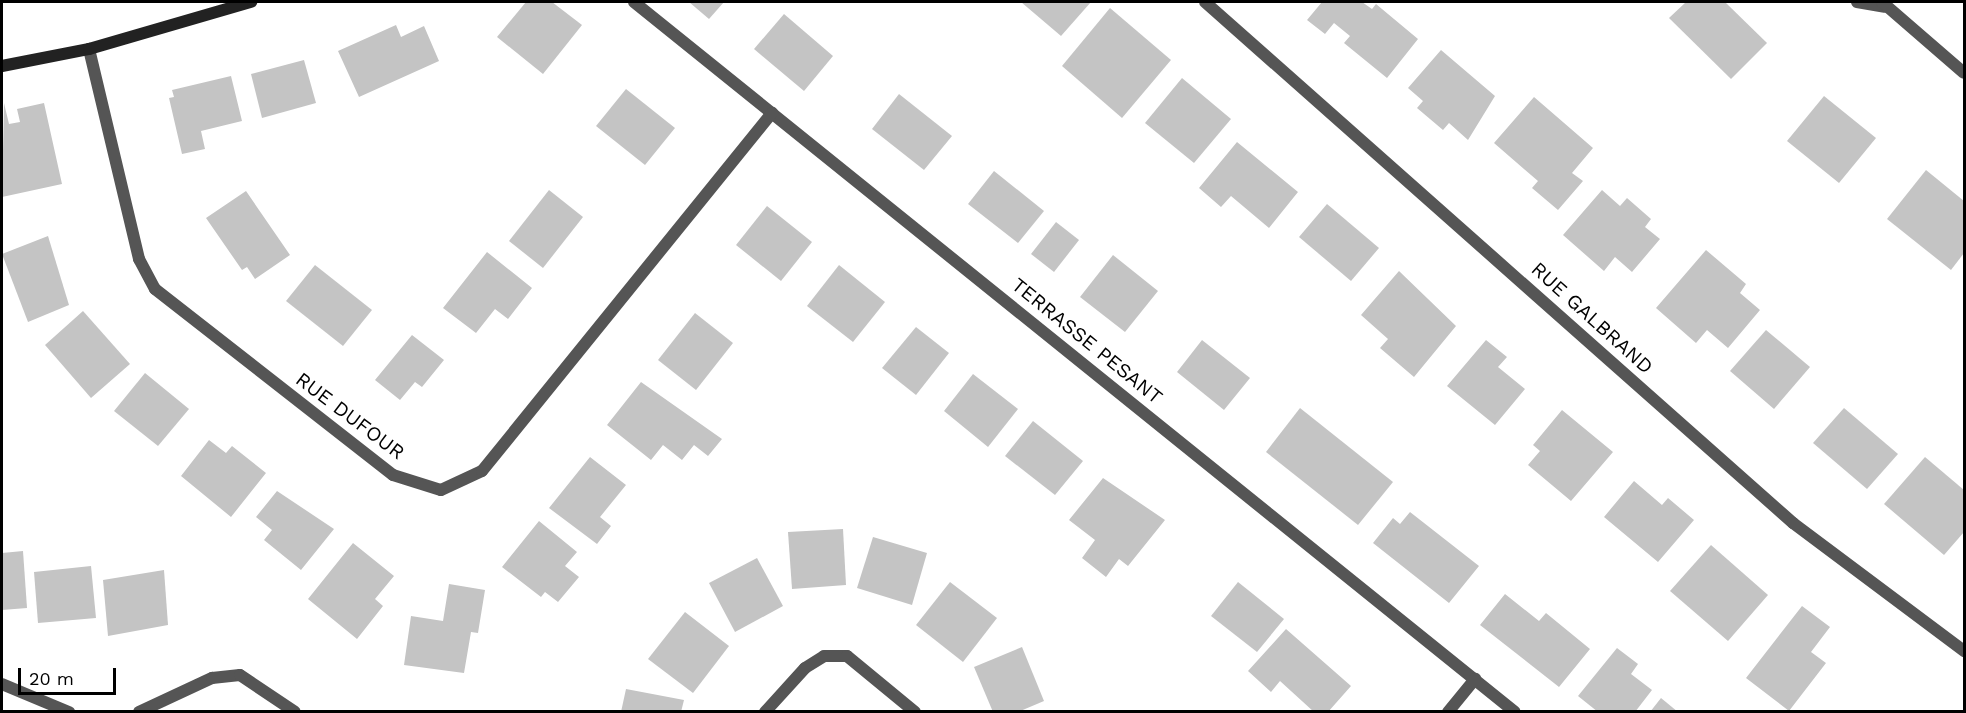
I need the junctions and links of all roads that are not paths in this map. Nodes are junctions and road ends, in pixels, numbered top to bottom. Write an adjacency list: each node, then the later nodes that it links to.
1 (251, 2): 6 (street)
2 (634, 2): 9 (street, TERRASSE PESANT)
3 (1205, 2): 10 (street, RUE GALBRAND)
4 (1857, 2): 5 (street)
5 (1883, 4): 8 (street)
6 (89, 50): 7 (street); 9 (street, RUE DUFOUR)
7 (2, 66)
8 (1965, 73)
9 (772, 113): 11 (street, TERRASSE PESANT)
10 (1965, 651)
11 (1475, 679): 18 (street); 19 (street, TERRASSE PESANT)
12 (2, 684): 13 (street)
13 (69, 711)
14 (139, 711): 15 (street)
15 (295, 711)
16 (765, 711): 17 (street)
17 (915, 711)
18 (1448, 711)
19 (1515, 711)

